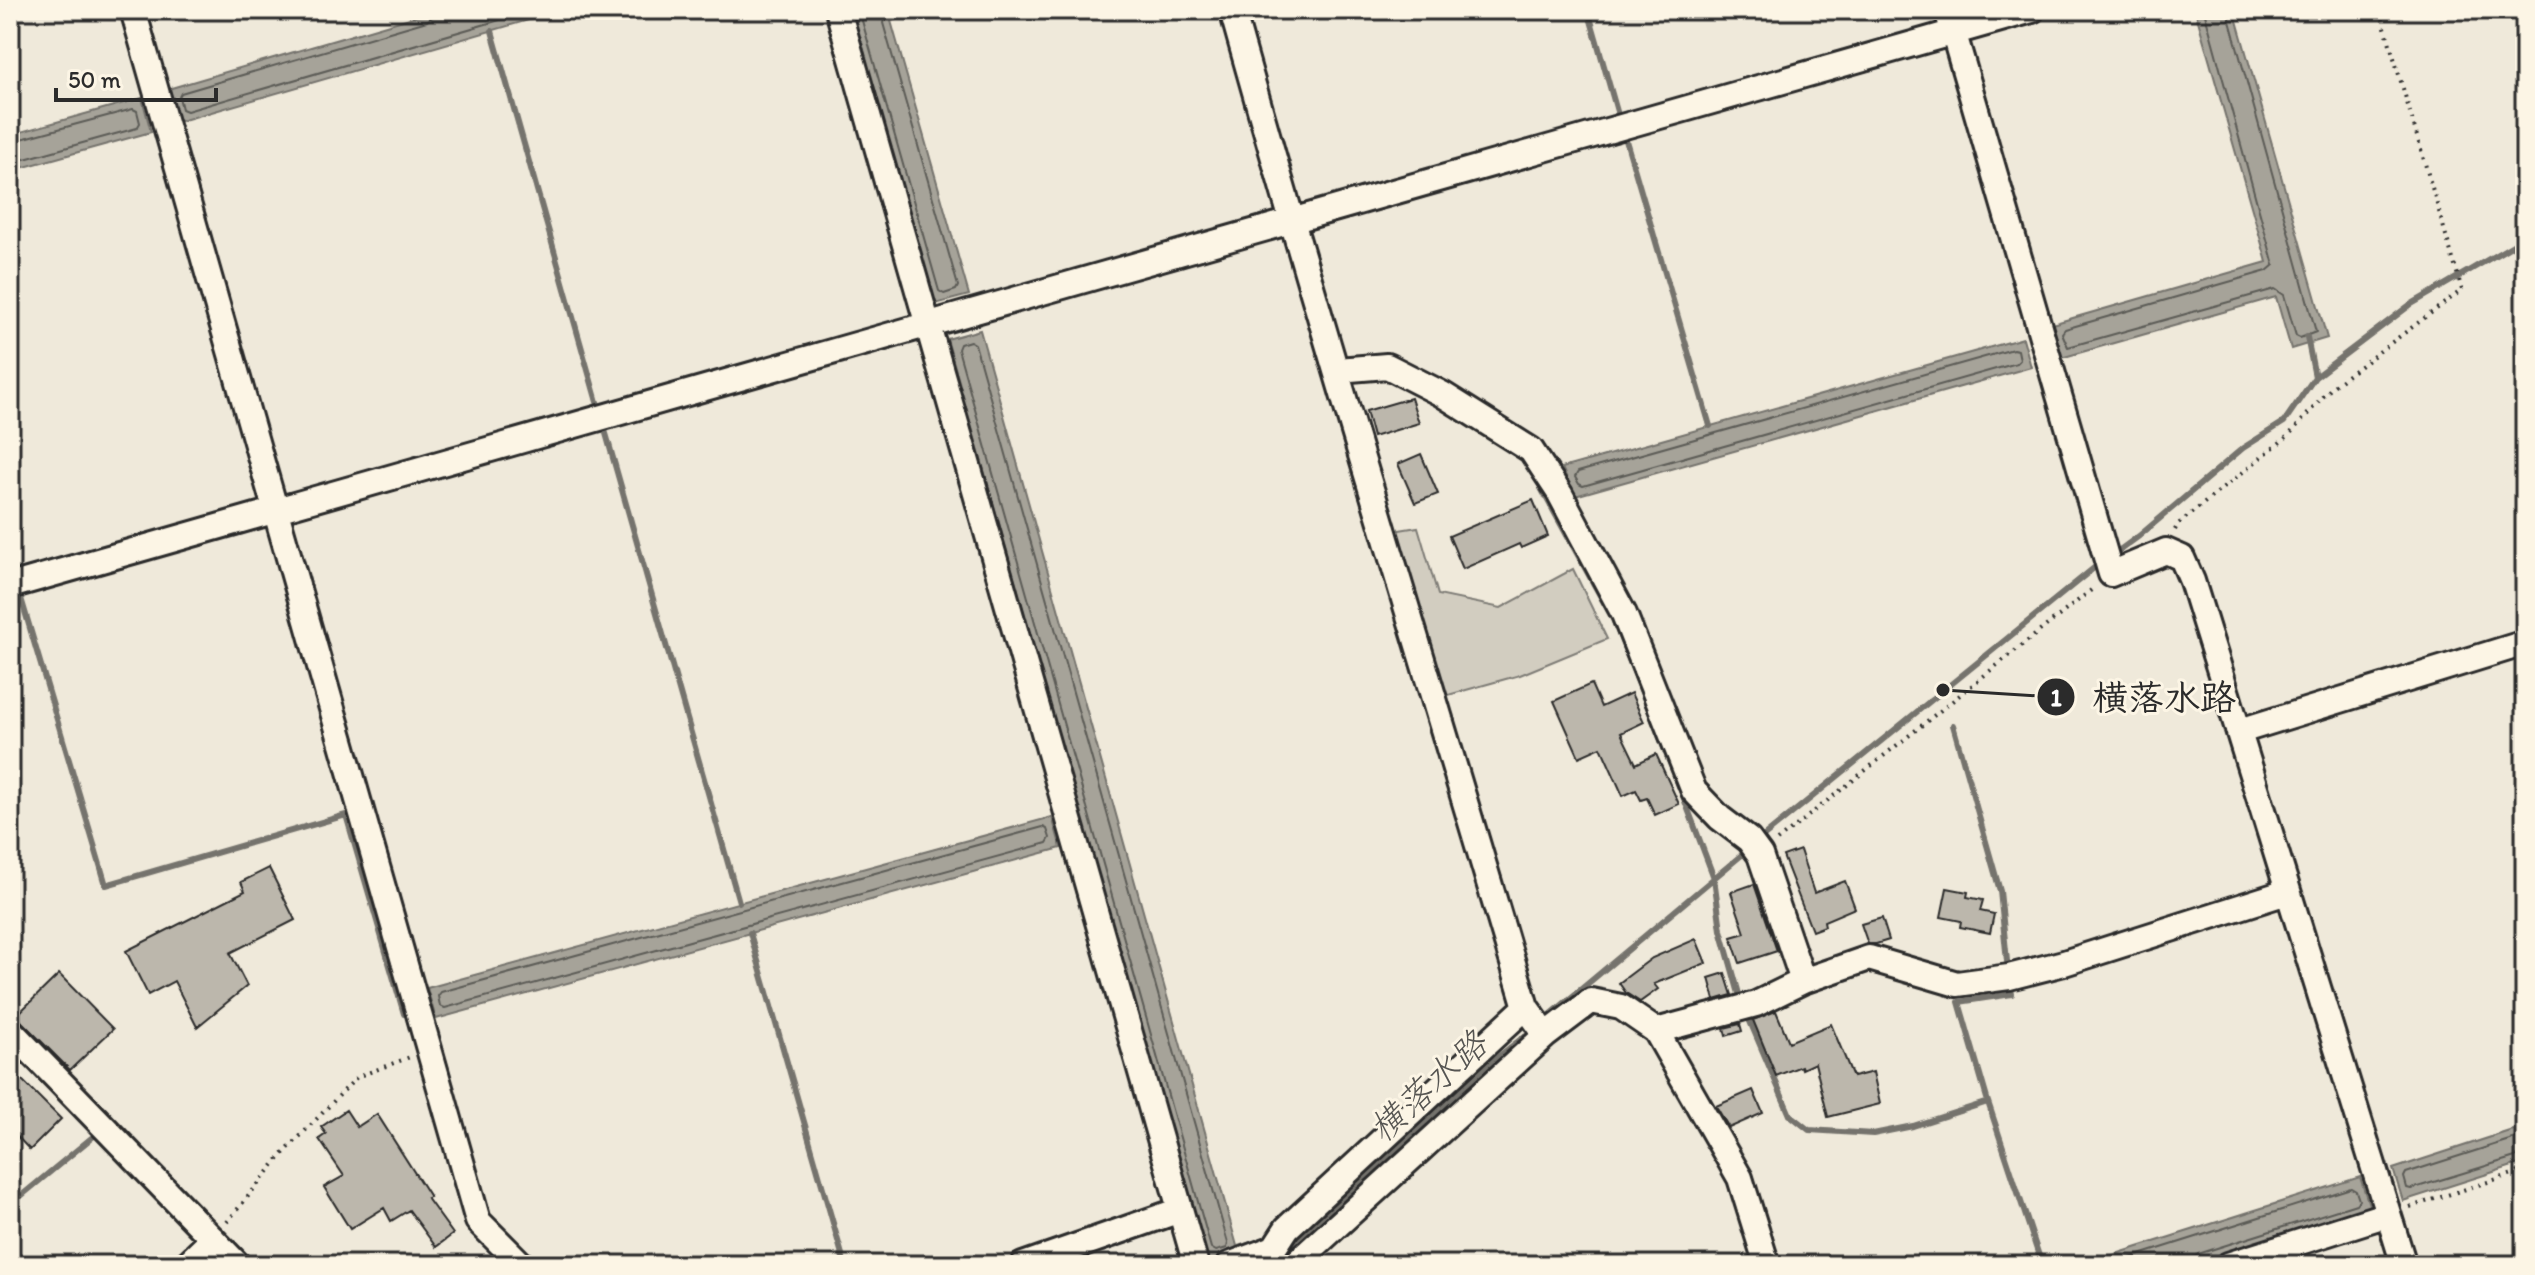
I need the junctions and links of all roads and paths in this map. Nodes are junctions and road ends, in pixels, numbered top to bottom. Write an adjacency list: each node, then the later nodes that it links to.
1 (133, 10): 10 (street)
2 (838, 10): 8 (street)
3 (1232, 10): 7 (street)
4 (2032, 10): 6 (street)
5 (2380, 10): 11 (path)
6 (1950, 21): 7 (street); 12 (street)
7 (1291, 221): 8 (street); 9 (street)
8 (948, 319): 10 (street); 26 (street)
9 (1338, 370): 16 (street); 19 (street)
10 (276, 511): 13 (street); 23 (street)
11 (2166, 551): 12 (street); 15 (street)
12 (2111, 574): 16 (path)
13 (10, 586)
14 (2525, 643): 15 (street)
15 (2240, 731): 17 (street)
16 (1754, 847): 18 (street)
17 (2287, 892): 18 (street); 25 (street)
18 (1803, 981): 21 (street)
19 (1526, 1007): 22 (street); 27 (street)
20 (10, 1030): 28 (street)
21 (1656, 1031): 22 (street); 36 (street)
22 (1546, 1035): 29 (street)
23 (428, 1050): 28 (path); 32 (street)
24 (2525, 1170): 25 (path)
25 (2383, 1196): 37 (street); 38 (street)
26 (1180, 1210): 33 (street); 34 (street)
27 (1287, 1228): 29 (street); 35 (street)
28 (213, 1239): 30 (street); 31 (street)
29 (1299, 1260)
30 (186, 1265)
31 (238, 1265)
32 (522, 1265)
33 (1023, 1265)
34 (1196, 1265)
35 (1229, 1265)
36 (1767, 1265)
37 (2228, 1265)
38 (2404, 1265)

